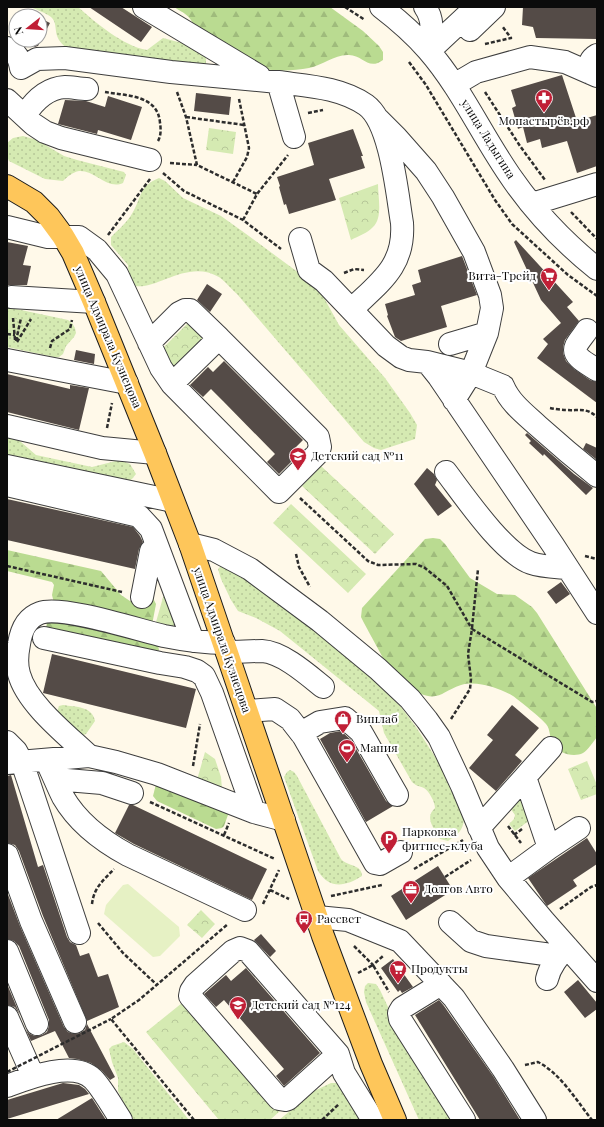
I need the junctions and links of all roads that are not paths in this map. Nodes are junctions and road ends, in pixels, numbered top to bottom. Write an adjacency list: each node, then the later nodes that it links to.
1 (144, 7): 9 (street)
2 (381, 7): 6 (street, улица Ладыгина)
3 (425, 7): 6 (street)
4 (481, 11): 6 (street)
5 (7, 48): 7 (street)
6 (429, 51): 10 (street, улица Ладыгина)
7 (14, 66): 9 (street); 11 (street)
8 (594, 68): 10 (street)
9 (271, 81): 15 (street); 16 (street)
10 (454, 85): 20 (street, улица Ладыгина)
11 (7, 89)
12 (87, 89): 14 (street)
13 (7, 100): 14 (street)
14 (25, 115): 17 (street)
15 (378, 120): 27 (street); 29 (street)
16 (294, 137)
17 (151, 168)
18 (597, 184): 20 (street)
19 (7, 186): 22 (main road, улица Адмирала Кузнецова)
20 (532, 204): 24 (street, улица Ладыгина)
21 (7, 227): 22 (street)
22 (64, 236): 26 (main road, улица Адмирала Кузнецова); 31 (street)
23 (292, 245): 27 (street)
24 (597, 269)
25 (27, 298): 26 (street)
26 (94, 302): 38 (main road, улица Адмирала Кузнецова)
27 (352, 309): 34 (street)
28 (588, 330): 35 (street)
29 (487, 333): 32 (street); 36 (street)
30 (219, 338): 31 (street); 37 (street); 37 (street)
31 (149, 342): 37 (street)
32 (450, 344)
33 (11, 352): 38 (street)
34 (426, 362): 36 (street); 39 (street)
35 (597, 370)
36 (470, 373): 39 (street); 44 (street)
37 (172, 384)
38 (120, 391): 41 (main road, улица Адмирала Кузнецова)
39 (454, 400): 49 (street)
40 (7, 426): 41 (street)
41 (155, 453): 46 (main road, улица Адмирала Кузнецова)
42 (7, 466): 46 (street)
43 (446, 472): 49 (street)
44 (597, 476)
45 (7, 485): 48 (street)
46 (173, 501): 47 (main road, улица Адмирала Кузнецова)
47 (190, 544): 54 (main road, улица Адмирала Кузнецова); 69 (street)
48 (158, 548): 50 (street); 53 (street)
49 (568, 568): 51 (street)
50 (142, 597)
51 (597, 613)
52 (44, 638): 67 (street)
53 (193, 641): 54 (street); 55 (street)
54 (226, 648): 56 (street); 57 (main road, улица Адмирала Кузнецова)
55 (12, 659): 61 (street)
56 (323, 687)
57 (247, 711): 58 (street); 68 (main road, улица Адмирала Кузнецова)
58 (301, 733): 66 (street); 71 (street)
59 (7, 742): 62 (street)
60 (552, 748): 64 (street)
61 (89, 756): 63 (street); 67 (street)
62 (14, 763): 63 (street); 78 (street)
63 (50, 770): 65 (street); 76 (street)
64 (525, 777): 69 (street); 72 (street)
65 (132, 793)
66 (397, 795)
67 (254, 812): 68 (street)
68 (284, 820): 75 (main road, улица Адмирала Кузнецова)
69 (479, 828): 74 (street)
70 (579, 828): 72 (street)
71 (401, 852)
72 (541, 854): 74 (street)
73 (7, 855): 85 (street)
74 (508, 878): 80 (street)
75 (306, 906): 83 (street); 92 (main road, улица Адмирала Кузнецова)
76 (239, 916)
77 (450, 922): 80 (street)
78 (79, 933)
79 (7, 951): 86 (street)
80 (563, 952): 81 (street); 82 (street)
81 (547, 978)
82 (597, 981)
83 (441, 984): 93 (street); 94 (street)
84 (7, 1017): 88 (street)
85 (74, 1022)
86 (37, 1024)
87 (338, 1054): 87 (street); 91 (street)
88 (33, 1076): 89 (street); 90 (street)
89 (7, 1086)
90 (121, 1120)
91 (373, 1120)
92 (395, 1120)
93 (464, 1120)
94 (535, 1120)

